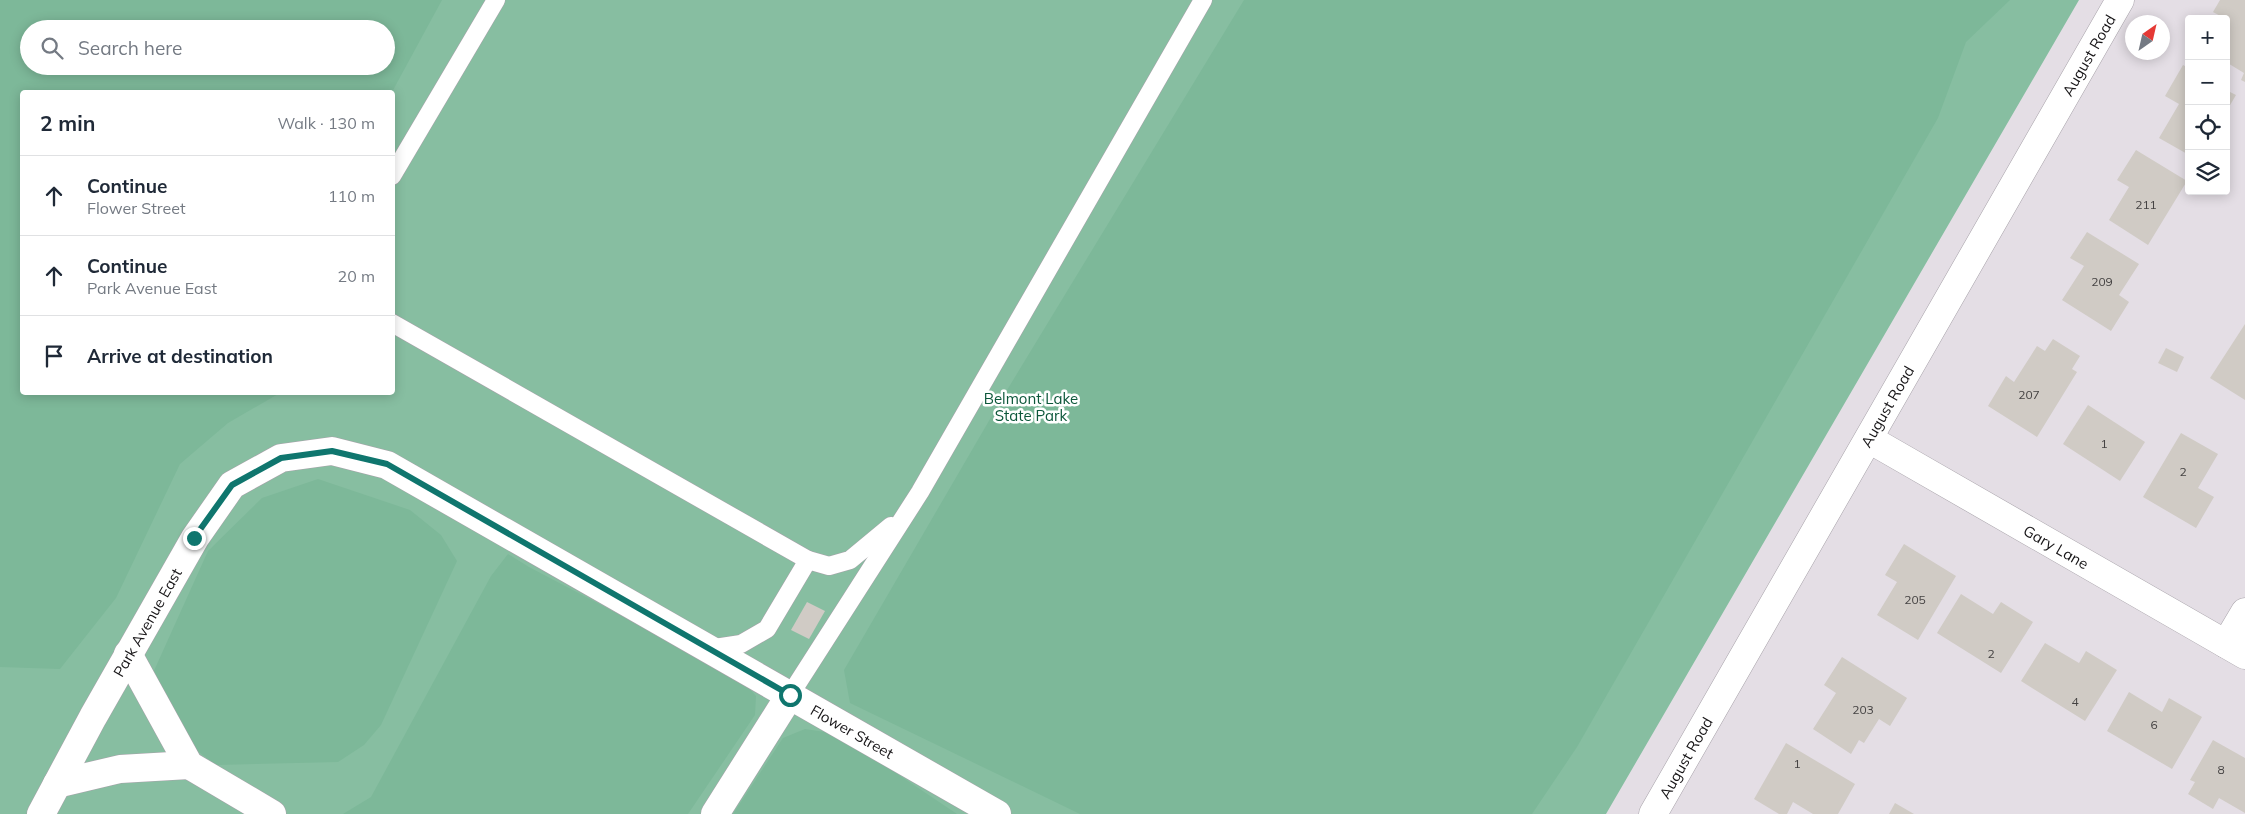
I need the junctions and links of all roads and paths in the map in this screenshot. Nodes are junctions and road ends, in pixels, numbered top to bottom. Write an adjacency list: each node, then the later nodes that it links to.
1 (496, 0): 4 (lane)
2 (1203, 0): 8 (lane)
3 (2120, 0): 6 (street, August Road)
4 (395, 171)
5 (395, 324): 9 (lane)
6 (1869, 439): 12 (street, Gary Lane); 21 (street, August Road)
7 (281, 458): 11 (street, Flower Street); 13 (street, Park Avenue East)
8 (911, 507): 9 (lane); 14 (lane)
9 (808, 560): 11 (lane)
10 (2245, 612): 12 (street)
11 (708, 649): 14 (street, Flower Street)
12 (2236, 649)
13 (128, 654): 15 (street); 16 (street, Park Avenue East)
14 (790, 695): 19 (street); 20 (street, Flower Street)
15 (189, 765): 16 (street); 18 (street)
16 (57, 784): 17 (street, Park Avenue East)
17 (41, 814)
18 (272, 814)
19 (715, 814)
20 (997, 814)
21 (1653, 814)

